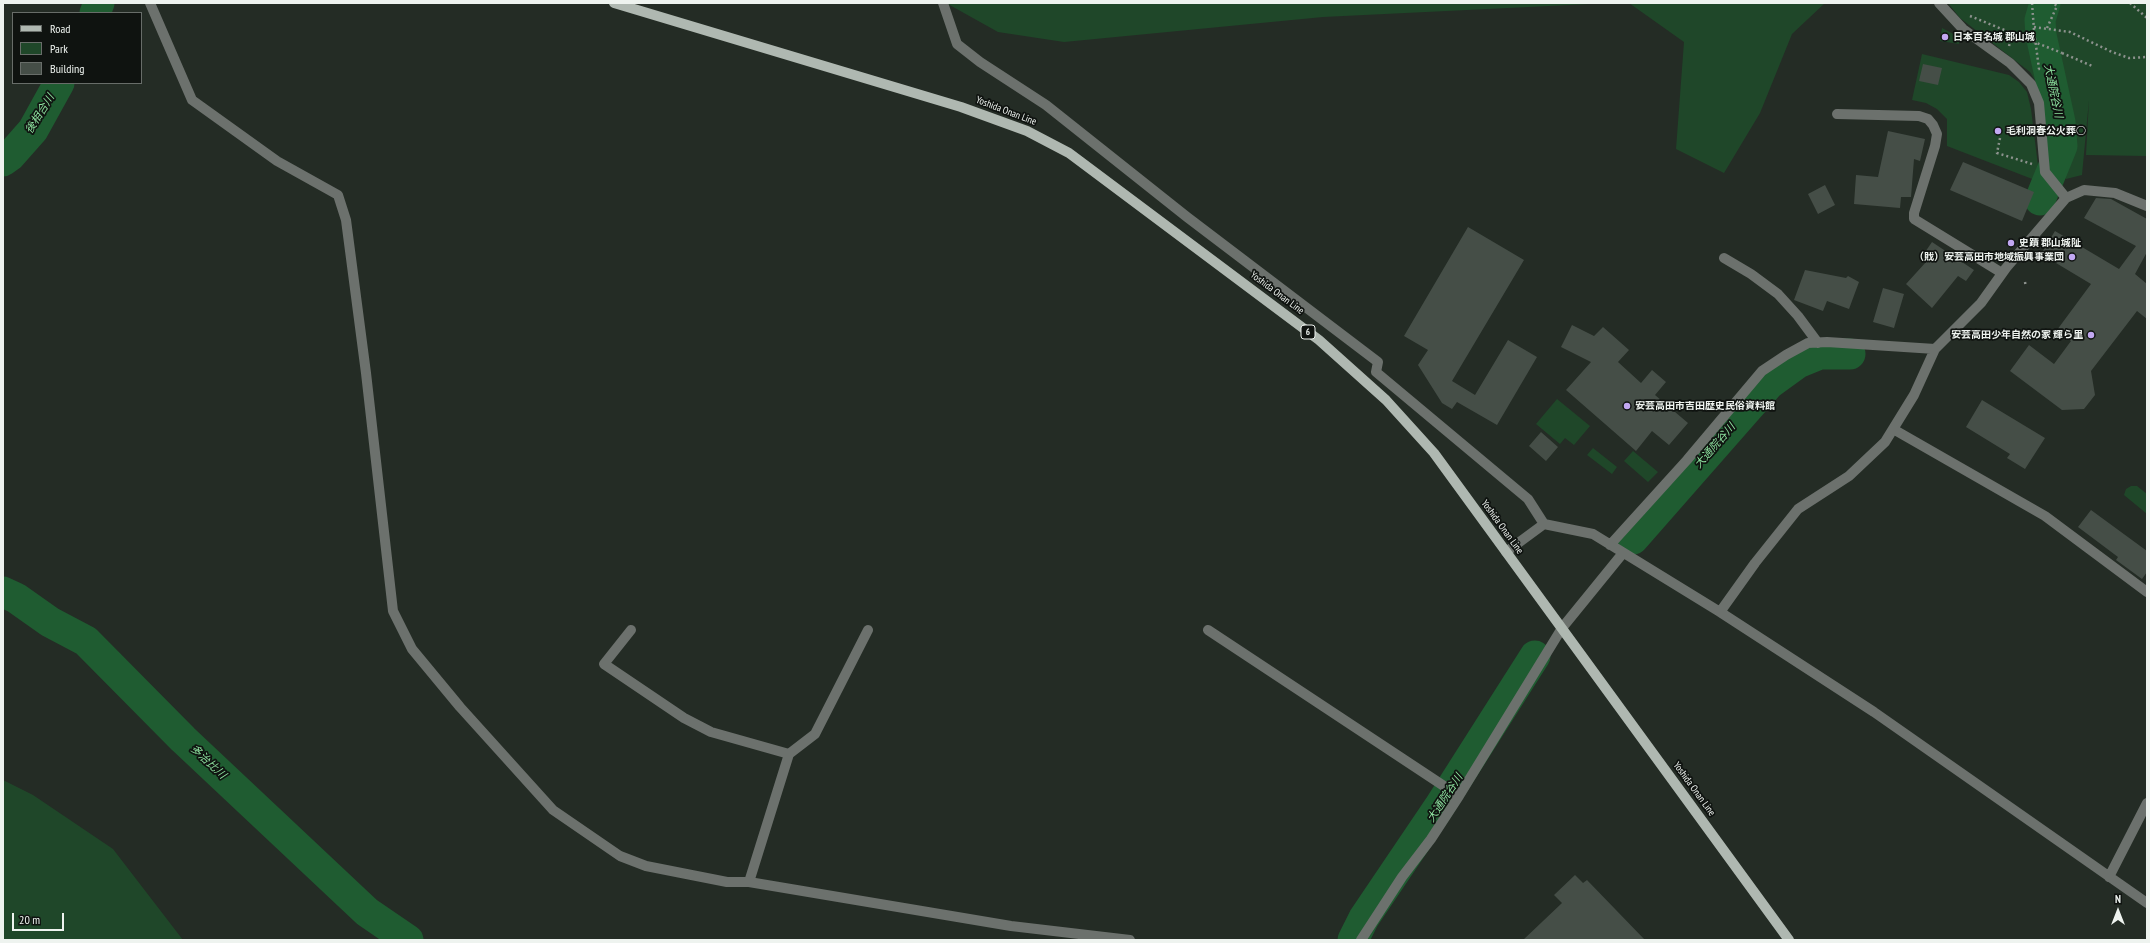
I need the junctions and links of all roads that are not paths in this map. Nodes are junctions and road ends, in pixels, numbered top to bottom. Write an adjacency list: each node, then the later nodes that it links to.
1 (150, 3): 27 (street)
2 (614, 3): 15 (main road, Yoshida Onan Line / 6)
3 (943, 3): 13 (street)
4 (1939, 3): 6 (street)
5 (1837, 114): 9 (street)
6 (2063, 194): 7 (street); 9 (street)
7 (2147, 206)
8 (1724, 258): 10 (street)
9 (2002, 273): 11 (street)
10 (1818, 343): 11 (street); 14 (street)
11 (1935, 349): 12 (street)
12 (1894, 429): 17 (street); 18 (street)
13 (1544, 524): 14 (street); 15 (street)
14 (1610, 545): 16 (street)
15 (1506, 552): 19 (main road, Yoshida Onan Line / 6)
16 (1623, 553): 18 (street); 19 (street)
17 (2147, 592)
18 (1720, 612): 26 (street)
19 (1562, 628): 24 (street); 31 (main road, Yoshida Onan Line / 6)
20 (631, 630): 23 (street)
21 (868, 630): 23 (street)
22 (1208, 630): 24 (street)
23 (790, 754): 27 (street)
24 (1459, 796): 30 (street)
25 (2147, 802): 26 (street)
26 (2109, 877): 28 (street)
27 (749, 882): 29 (street)
28 (2147, 903)
29 (1130, 940)
30 (1361, 940)
31 (1789, 940)

